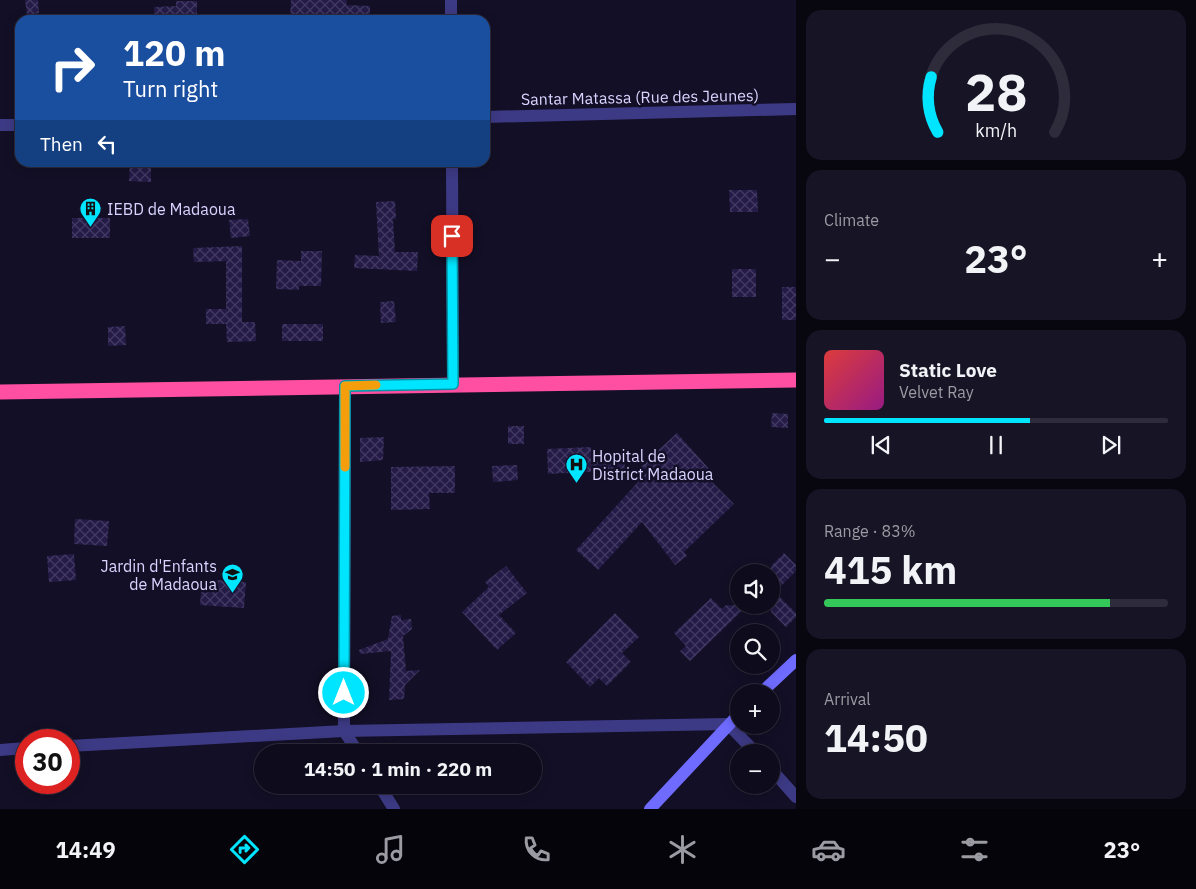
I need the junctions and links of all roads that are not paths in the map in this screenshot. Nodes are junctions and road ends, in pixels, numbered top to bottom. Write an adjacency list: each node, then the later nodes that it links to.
1 (451, 0): 2 (street)
2 (451, 15)
3 (796, 109): 4 (street, Santar Matassa (Rue des Jeunes))
4 (490, 117)
5 (0, 125): 6 (street)
6 (15, 125)
7 (452, 167): 9 (street)
8 (796, 380): 9 (highway)
9 (453, 384): 10 (highway)
10 (345, 386): 11 (highway); 15 (street)
11 (0, 392)
12 (796, 660): 13 (street)
13 (770, 684)
14 (728, 724): 15 (street); 17 (street); 25 (street)
15 (344, 731): 16 (street); 18 (street)
16 (353, 744)
17 (747, 744)
18 (80, 745)
19 (15, 749): 20 (street)
20 (0, 750)
21 (780, 779): 23 (street)
22 (384, 794): 24 (street)
23 (796, 797)
24 (394, 809)
25 (650, 809)

